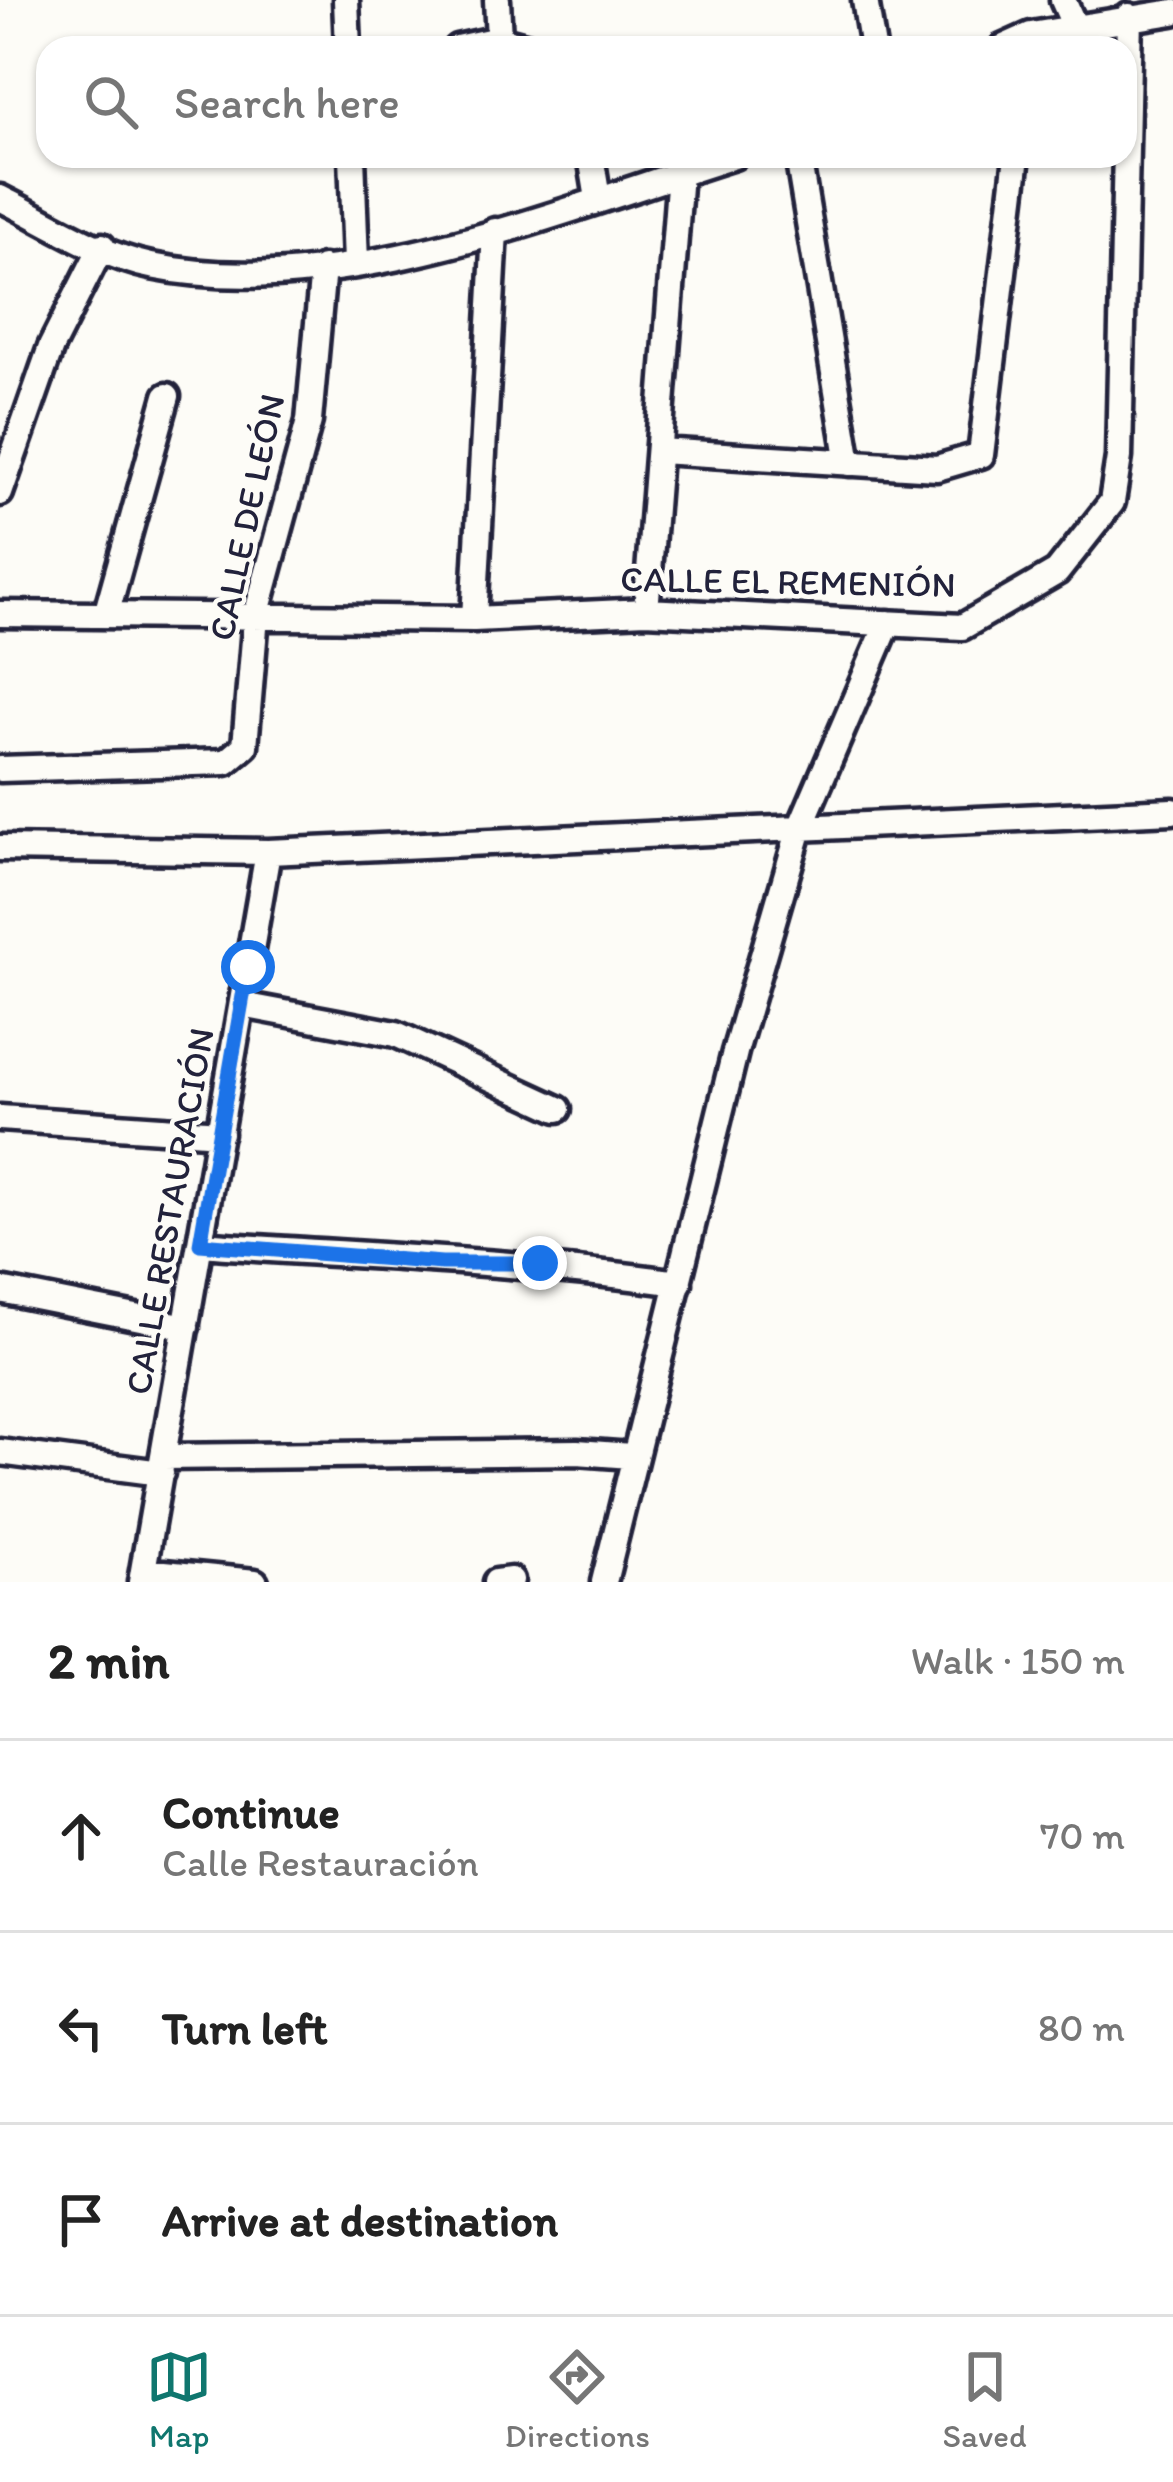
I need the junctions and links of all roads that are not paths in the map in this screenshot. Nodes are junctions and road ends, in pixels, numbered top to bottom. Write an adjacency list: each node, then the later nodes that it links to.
1 (346, 0): 8 (street)
2 (497, 0): 9 (street)
3 (865, 0): 10 (street)
4 (1063, 0): 7 (street)
5 (1173, 12): 6 (street)
6 (1130, 16): 7 (street); 12 (street, CALLE EL REMENIÓN)
7 (1075, 27): 11 (street)
8 (348, 36)
9 (499, 36)
10 (871, 36)
11 (1048, 36)
12 (1130, 36)
13 (352, 168): 24 (street)
14 (593, 168): 21 (street)
15 (696, 168): 19 (street)
16 (801, 168): 28 (street)
17 (1016, 168): 28 (street)
18 (1128, 168): 35 (street, CALLE EL REMENIÓN)
19 (680, 173): 21 (street); 27 (street)
20 (0, 198): 23 (street)
21 (598, 199): 22 (street)
22 (494, 231): 24 (street); 34 (street)
23 (102, 246): 25 (street); 29 (street)
24 (356, 263): 25 (street)
25 (323, 268): 33 (street, CALLE DE LEÓN)
26 (167, 396): 32 (street)
27 (659, 451): 28 (street); 30 (street)
28 (849, 463)
29 (0, 493)
30 (646, 611): 34 (street, CALLE EL REMENIÓN); 35 (street, CALLE EL REMENIÓN)
31 (0, 614): 32 (street, CALLE EL REMENIÓN)
32 (106, 615): 33 (street, CALLE EL REMENIÓN)
33 (256, 616): 34 (street, CALLE EL REMENIÓN); 36 (street, CALLE DE LEÓN)
34 (474, 619)
35 (888, 623): 38 (street)
36 (0, 769)
37 (1173, 811): 38 (street)
38 (800, 828): 40 (street); 46 (street)
39 (0, 848): 40 (street)
40 (268, 852): 41 (street, CALLE RESTAURACIÓN)
41 (242, 1005): 42 (street); 44 (street, CALLE RESTAURACIÓN)
42 (558, 1109)
43 (0, 1118): 44 (street)
44 (220, 1133): 45 (street, CALLE RESTAURACIÓN)
45 (200, 1244): 46 (street); 48 (street, CALLE RESTAURACIÓN)
46 (679, 1283): 50 (street)
47 (0, 1290): 48 (street)
48 (186, 1327): 51 (street, CALLE RESTAURACIÓN)
49 (0, 1452): 51 (street)
50 (631, 1456): 51 (street); 54 (street)
51 (162, 1465): 52 (street, CALLE RESTAURACIÓN)
52 (142, 1576): 53 (street)
53 (255, 1582)
54 (604, 1582)

